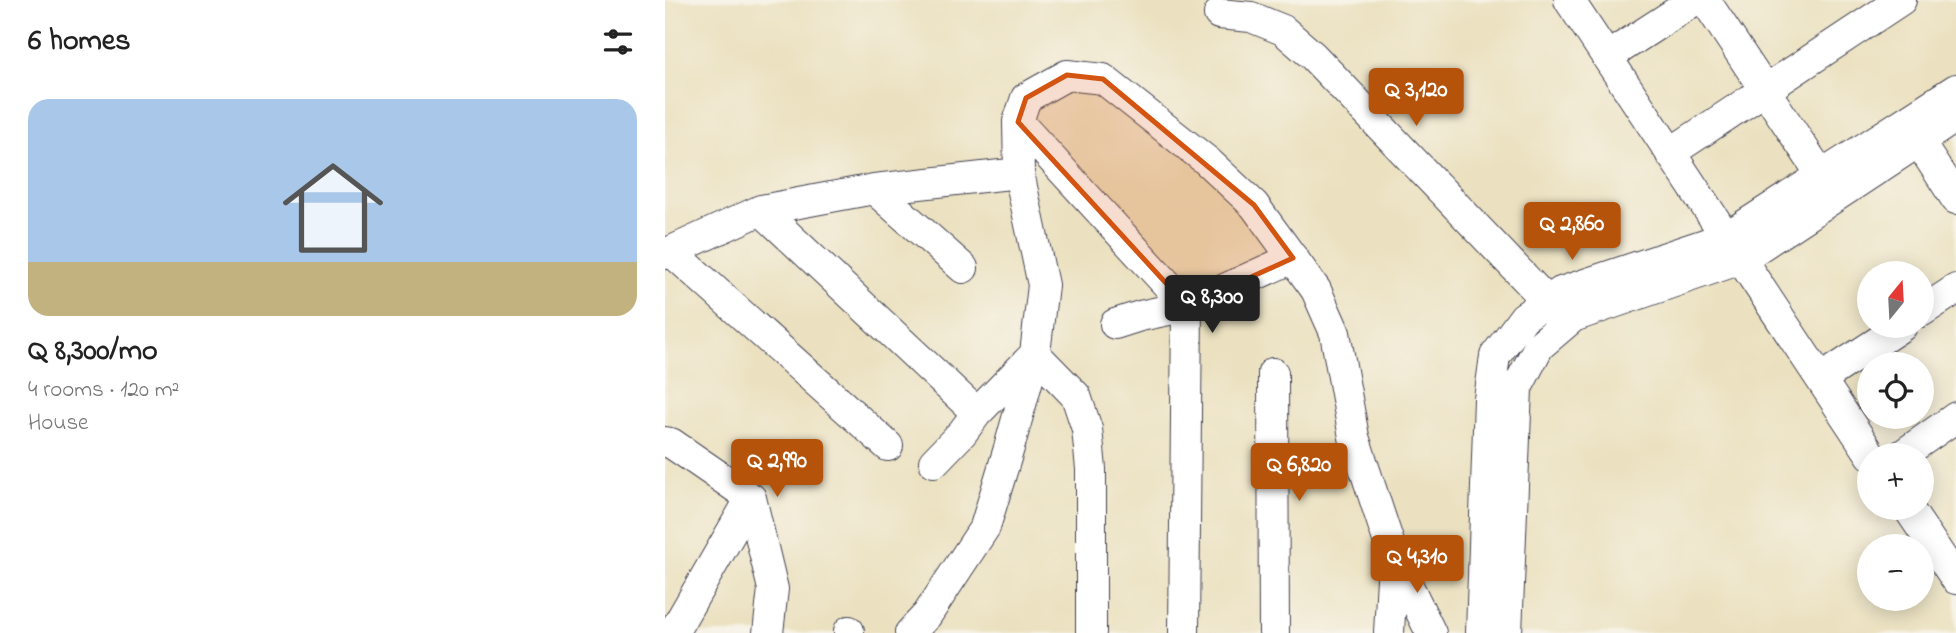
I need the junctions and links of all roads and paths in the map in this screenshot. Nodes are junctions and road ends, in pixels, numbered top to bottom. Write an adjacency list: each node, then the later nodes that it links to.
1 (1569, 0): 6 (street)
2 (1695, 0): 6 (street)
3 (1705, 0): 8 (street)
4 (1901, 0): 8 (street)
5 (1219, 14): 25 (street)
6 (1607, 57): 12 (street)
7 (1956, 89): 14 (street)
8 (1765, 90): 12 (street); 14 (street)
9 (1956, 117): 11 (street)
10 (1018, 122): 13 (street); 20 (street); 24 (street)
11 (1919, 142): 16 (street); 18 (street)
12 (1670, 153): 18 (street)
13 (1019, 173): 15 (street); 28 (street)
14 (1822, 176): 18 (street)
15 (874, 189): 17 (street); 21 (street)
16 (1956, 199)
17 (761, 210): 19 (street); 31 (street)
18 (1733, 248): 25 (street); 30 (street)
19 (668, 253): 35 (street)
20 (1293, 258): 24 (street); 40 (street)
21 (963, 268)
22 (1956, 289): 23 (street)
23 (1934, 303)
24 (1187, 306): 26 (street); 46 (street)
25 (1556, 313): 50 (street); 51 (street)
26 (1115, 324)
27 (1884, 338): 30 (street)
28 (1035, 354): 31 (street); 44 (street); 45 (street)
29 (1273, 373): 47 (street)
30 (1821, 379): 33 (street)
31 (977, 413): 37 (street)
32 (1956, 417): 34 (street)
33 (1863, 443)
34 (1919, 443)
35 (888, 446)
36 (667, 447): 38 (street)
37 (934, 461)
38 (751, 498): 42 (street); 43 (street)
39 (1917, 520): 41 (street)
40 (1393, 555): 48 (street); 49 (street)
41 (1951, 560)
42 (673, 633)
43 (768, 633)
44 (910, 633)
45 (1091, 633)
46 (1184, 633)
47 (1275, 633)
48 (1389, 633)
49 (1431, 633)
50 (1481, 633)
51 (1507, 633)

